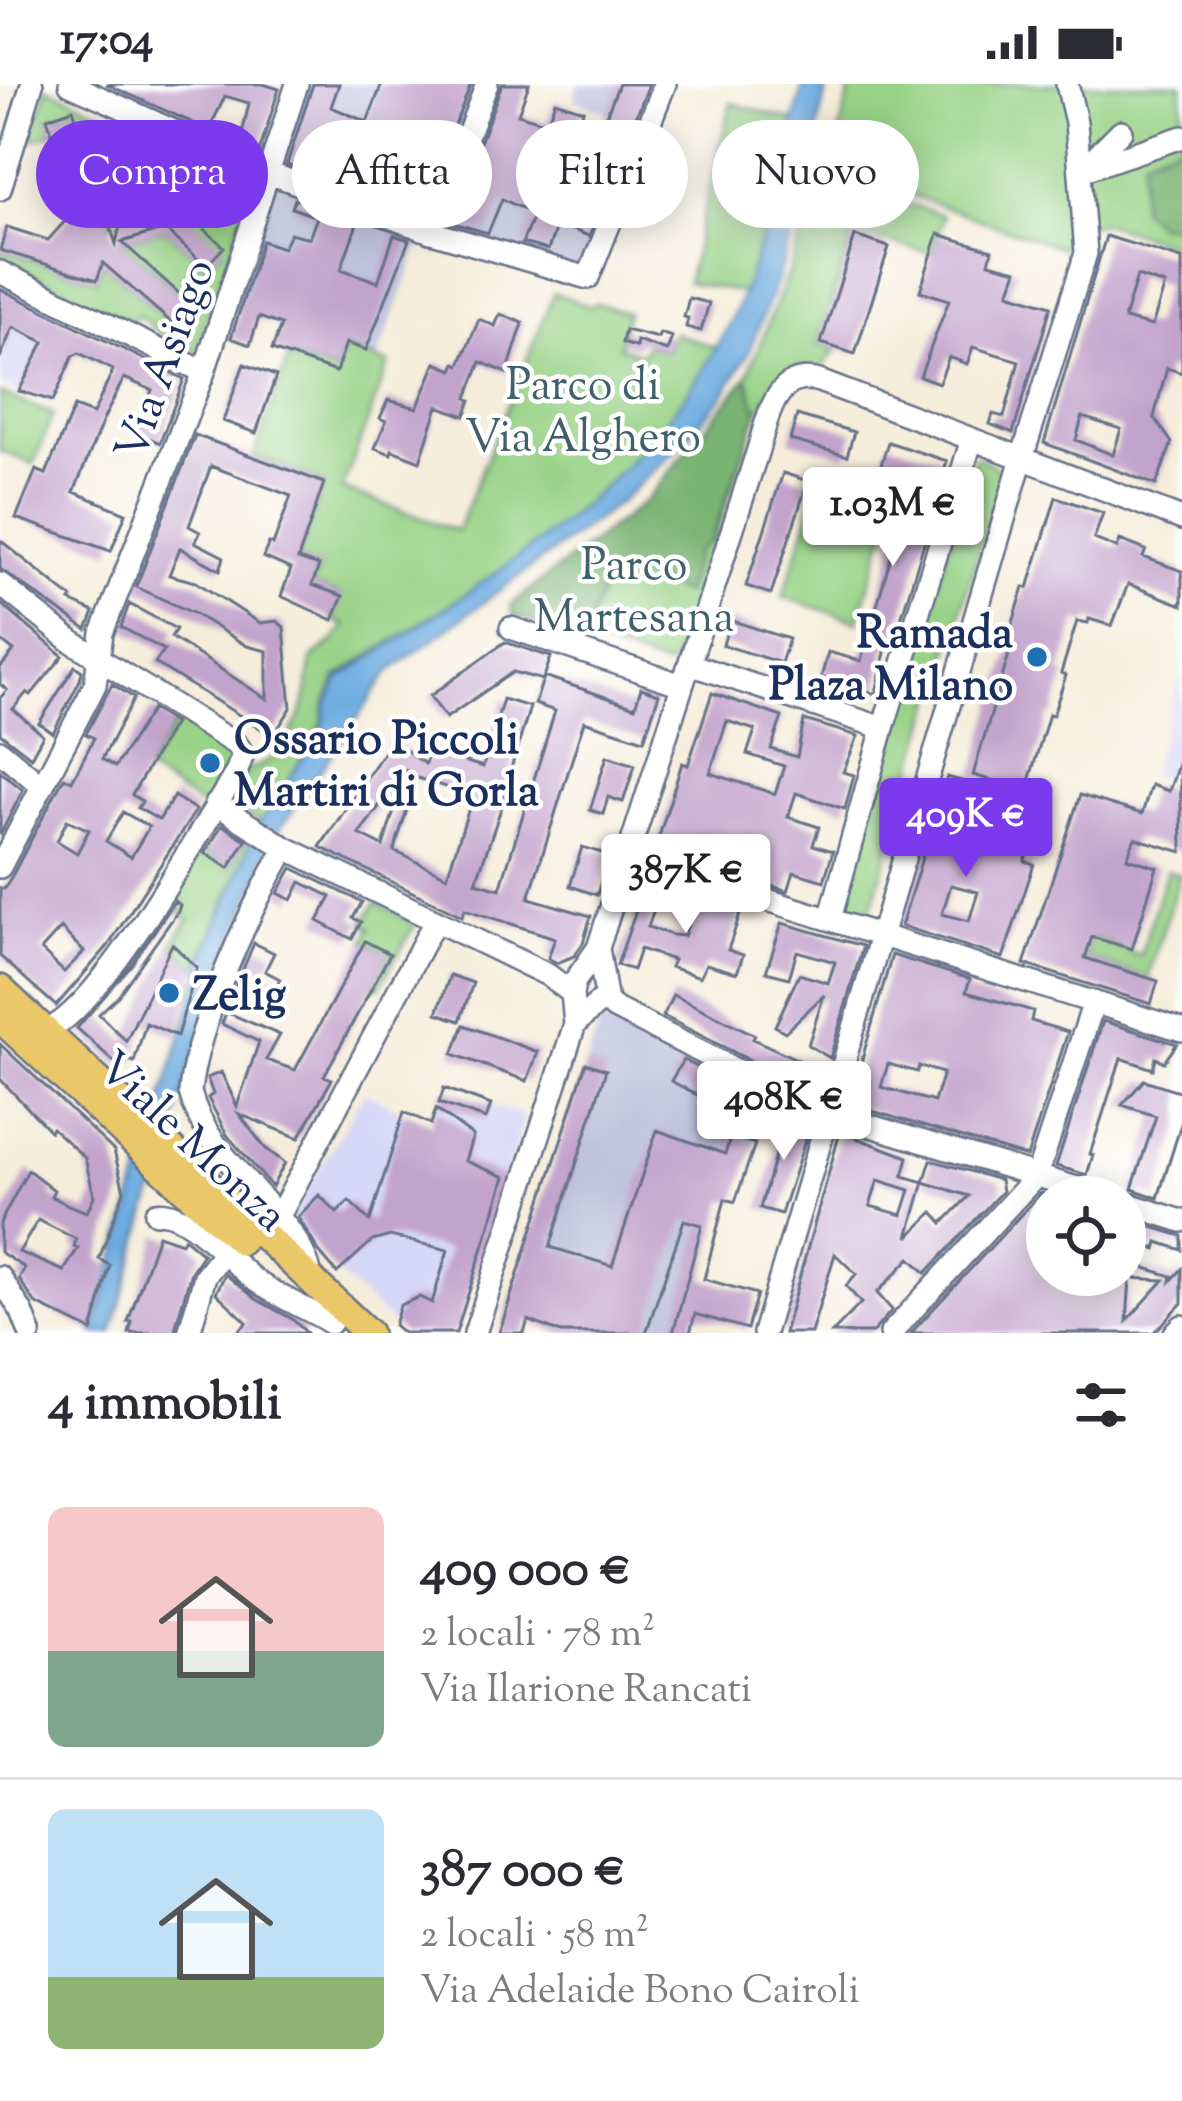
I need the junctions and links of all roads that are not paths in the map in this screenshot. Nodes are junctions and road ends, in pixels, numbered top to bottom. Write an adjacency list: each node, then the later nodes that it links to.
1 (32, 84): 11 (street)
2 (70, 84): 10 (street)
3 (297, 84): 10 (street, Via Asiago)
4 (487, 84): 12 (street)
5 (665, 84): 12 (street)
6 (1067, 84): 9 (street)
7 (1121, 131): 9 (street)
8 (1182, 137): 9 (street)
9 (1081, 171): 16 (street)
10 (269, 173): 12 (street); 14 (street, Via Asiago)
11 (0, 189)
12 (430, 232)
13 (0, 272): 14 (street)
14 (204, 372): 20 (street, Via Asiago)
15 (972, 440): 16 (street); 21 (street); 22 (street)
16 (1022, 458): 17 (street); 31 (street)
17 (1182, 519)
18 (0, 584): 20 (street)
19 (511, 628): 21 (street)
20 (100, 659): 24 (street, Via Asiago); 25 (street)
21 (686, 675): 22 (street); 27 (street)
22 (883, 728): 29 (street)
23 (0, 751): 24 (street)
24 (41, 787): 28 (street, Via Asiago)
25 (216, 804): 26 (street); 37 (street)
26 (281, 846): 30 (street); 44 (street, Viale Monza)
27 (627, 856): 29 (street); 33 (street)
28 (0, 867)
29 (830, 919): 31 (street)
30 (435, 921): 33 (street); 44 (street)
31 (881, 935): 34 (street); 38 (street)
32 (0, 989): 37 (main road, Viale Monza)
33 (589, 993): 38 (street); 54 (street)
34 (1094, 1002): 36 (street); 40 (street)
35 (0, 1018): 39 (main road, Viale Monza)
36 (1182, 1030)
37 (45, 1031): 39 (main road, Viale Monza)
38 (829, 1114): 40 (street); 55 (street)
39 (159, 1151): 47 (main road, Viale Monza); 50 (main road, Viale Monza)
40 (1037, 1175): 41 (street); 56 (street)
41 (1040, 1176)
42 (1146, 1210): 45 (street)
43 (156, 1213): 46 (street, Viale Monza)
44 (278, 1216): 47 (street, Viale Monza)
45 (1182, 1221)
46 (223, 1253): 50 (street, Viale Monza); 52 (street)
47 (312, 1282): 53 (main road, Viale Monza)
48 (6, 1286): 51 (street)
49 (1182, 1326): 57 (street)
50 (337, 1328)
51 (30, 1333)
52 (189, 1333)
53 (368, 1333)
54 (475, 1333)
55 (764, 1333)
56 (891, 1333)
57 (1175, 1333)

